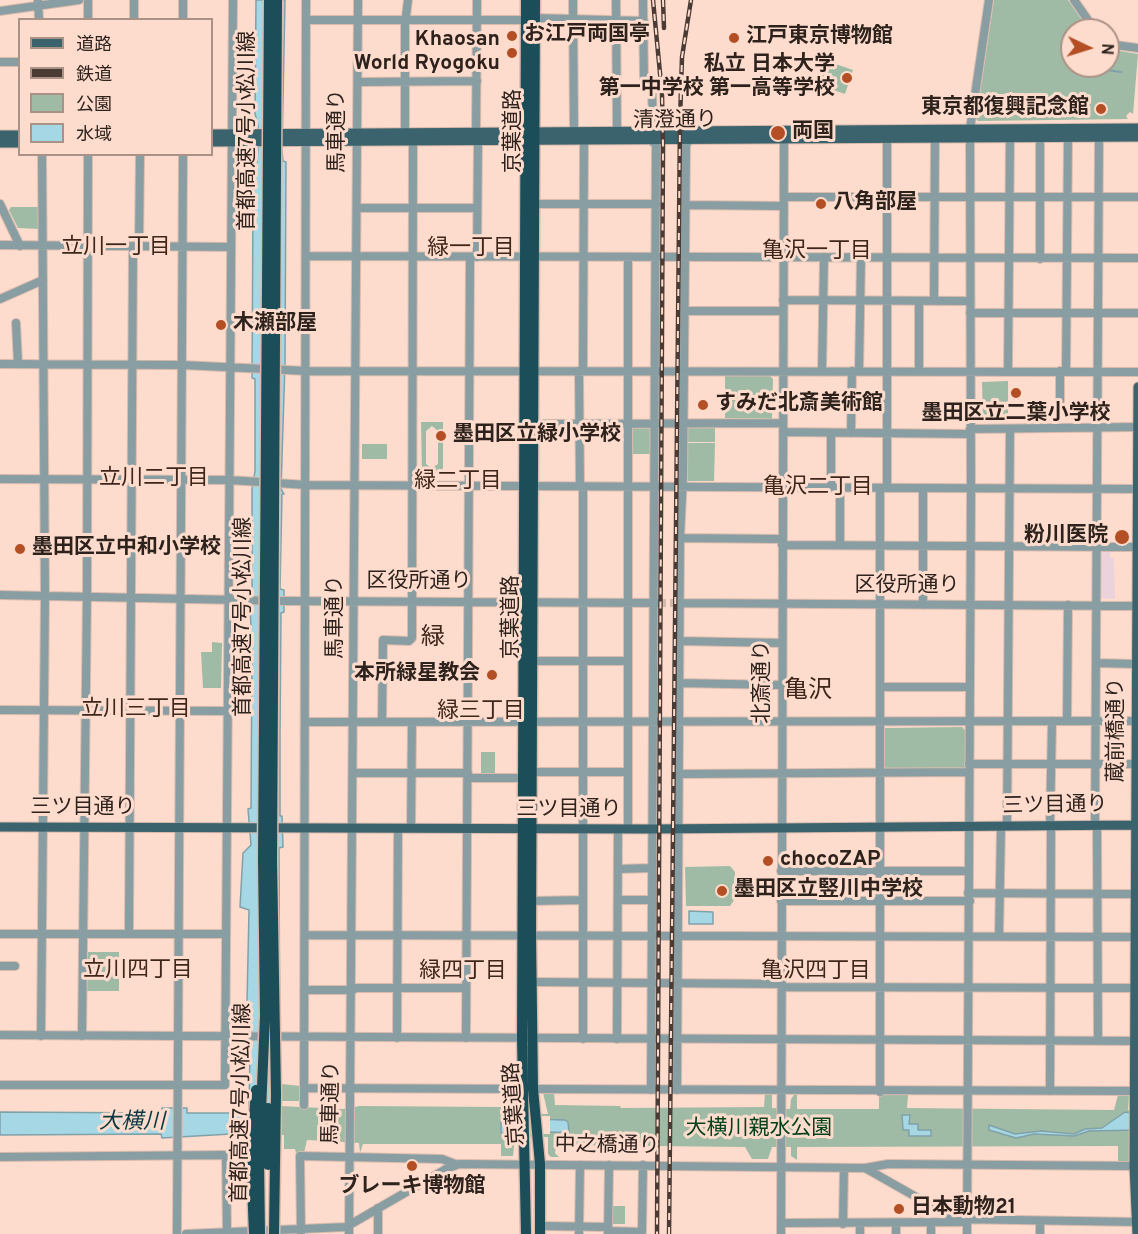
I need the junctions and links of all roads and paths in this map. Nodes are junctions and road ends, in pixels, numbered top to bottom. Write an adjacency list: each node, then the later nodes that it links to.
1 (79, 0): 19 (street)
2 (88, 0): 22 (street)
3 (134, 0): 23 (street)
4 (183, 0): 24 (street)
5 (233, 0): 53 (street)
6 (269, 0): 360 (highway, 首都高速7号小松川線, bridge)
7 (277, 0): 423 (highway, 首都高速7号小松川線, bridge)
8 (306, 0): 28 (street)
9 (358, 0): 29 (street, 馬車通り)
10 (408, 0): 30 (street)
11 (477, 0): 31 (street)
12 (526, 0): 26 (highway, 京葉道路)
13 (535, 0): 26 (highway, 京葉道路)
14 (573, 0): 27 (street)
15 (616, 0): 32 (street)
16 (643, 0): 33 (street)
17 (989, 0): 46 (street)
18 (1074, 0): 25 (street)
19 (38, 3): 20 (street); 21 (street)
20 (0, 11)
21 (39, 18)
22 (88, 18)
23 (134, 18)
24 (183, 18)
25 (1087, 18)
26 (531, 19): 27 (street); 31 (street); 51 (highway, 京葉道路)
27 (573, 19): 32 (street); 44 (street)
28 (306, 20): 29 (street); 58 (street)
29 (358, 20): 30 (street); 40 (street, 馬車通り)
30 (405, 20): 31 (street); 38 (street)
31 (477, 20): 39 (street)
32 (616, 20): 33 (street); 42 (street)
33 (644, 21): 43 (street)
34 (1120, 46): 35 (street)
35 (1138, 48)
36 (0, 62): 37 (street)
37 (18, 62)
38 (405, 81): 39 (street); 40 (street); 45 (street)
39 (477, 81): 55 (street)
40 (358, 82): 54 (street, 馬車通り)
41 (1138, 128): 46 (main road, 清澄通り)
42 (617, 130): 43 (main road, 清澄通り); 44 (main road, 清澄通り)
43 (648, 130): 48 (main road, 清澄通り)
44 (574, 131): 51 (main road, 清澄通り)
45 (405, 133): 54 (main road, 清澄通り); 55 (main road, 清澄通り)
46 (970, 133): 48 (main road, 清澄通り); 60 (main road, 清澄通り); 61 (main road, 清澄通り); 77 (street)
47 (213, 134): 53 (main road, 清澄通り)
48 (784, 134): 59 (main road, 清澄通り); 63 (main road, 清澄通り); 74 (street, 北斎通り)
49 (0, 135): 50 (main road)
50 (18, 135)
51 (529, 136): 55 (main road, 清澄通り); 66 (main road, 清澄通り); 84 (highway, 京葉道路); 103 (highway, 京葉道路)
52 (1138, 136): 57 (main road, 清澄通り)
53 (232, 137): 58 (main road, 清澄通り); 67 (main road, 清澄通り); 98 (street)
54 (357, 137): 58 (main road, 清澄通り); 65 (main road, 清澄通り); 89 (street, 馬車通り)
55 (477, 137): 65 (main road, 清澄通り); 91 (street)
56 (1068, 137): 57 (main road, 清澄通り); 62 (main road, 清澄通り); 80 (street)
57 (1099, 137): 81 (street)
58 (307, 138): 99 (street)
59 (887, 138): 60 (main road, 清澄通り); 75 (street)
60 (935, 138): 76 (street)
61 (1010, 138): 62 (main road, 清澄通り); 78 (street)
62 (1041, 138): 79 (street)
63 (690, 139): 64 (main road, 清澄通り); 87 (street)
64 (651, 140): 66 (main road, 清澄通り); 86 (street)
65 (413, 141): 90 (street)
66 (584, 141): 85 (street)
67 (213, 142)
68 (0, 143): 69 (main road)
69 (18, 143)
70 (42, 156): 94 (street)
71 (88, 156): 95 (street)
72 (140, 156): 96 (street)
73 (183, 156): 97 (street)
74 (784, 197): 75 (street); 88 (street, 北斎通り)
75 (887, 197): 76 (street); 110 (street)
76 (935, 197): 77 (street); 111 (street)
77 (970, 197): 78 (street); 112 (street)
78 (1009, 197): 79 (street); 116 (street)
79 (1040, 197): 80 (street); 117 (street)
80 (1068, 197): 81 (street); 118 (street)
81 (1099, 197): 82 (street); 113 (street)
82 (1138, 197)
83 (0, 204): 93 (street)
84 (534, 204): 85 (street); 103 (highway, 京葉道路)
85 (584, 204): 86 (street); 107 (street)
86 (656, 204): 105 (street)
87 (686, 205): 88 (street); 108 (street)
88 (784, 206): 115 (street, 北斎通り)
89 (357, 208): 90 (street); 100 (street, 馬車通り)
90 (413, 208): 91 (street); 101 (street)
91 (477, 208): 102 (street)
92 (0, 245): 93 (street)
93 (20, 246): 94 (street)
94 (42, 246): 95 (street); 119 (street)
95 (88, 246): 96 (street); 139 (street)
96 (136, 247): 97 (street); 140 (street)
97 (183, 247): 98 (street); 141 (street)
98 (231, 248): 142 (street)
99 (308, 256): 100 (street); 143 (street)
100 (357, 257): 101 (street); 144 (street, 馬車通り)
101 (413, 257): 102 (street); 145 (street)
102 (473, 257): 103 (street); 146 (street)
103 (530, 257): 107 (street); 147 (highway, 京葉道路)
104 (628, 257): 105 (street); 107 (street); 149 (street)
105 (655, 257): 108 (street); 150 (street)
106 (824, 257): 109 (street); 115 (street); 122 (street)
107 (584, 258): 148 (street)
108 (685, 258): 115 (street); 128 (street)
109 (861, 258): 110 (street); 123 (street)
110 (887, 258): 111 (street); 124 (street)
111 (934, 258): 112 (street); 126 (street)
112 (970, 258): 116 (street); 127 (street)
113 (1099, 258): 114 (street); 118 (street); 132 (street)
114 (1138, 258)
115 (784, 259): 121 (street, 北斎通り)
116 (1009, 259): 117 (street); 130 (street)
117 (1040, 259): 118 (street)
118 (1067, 259): 131 (street)
119 (43, 279): 120 (street); 138 (street)
120 (0, 299)
121 (783, 300): 122 (street); 129 (street, 北斎通り)
122 (823, 300): 123 (street); 152 (street)
123 (860, 301): 124 (street); 153 (street)
124 (886, 301): 125 (street); 154 (street)
125 (919, 301): 126 (street); 155 (street)
126 (934, 301): 127 (street)
127 (970, 301): 134 (street)
128 (685, 311): 129 (street); 151 (street)
129 (783, 311): 160 (street, 北斎通り)
130 (1008, 313): 131 (street); 134 (street); 157 (street)
131 (1067, 313): 132 (street); 158 (street)
132 (1098, 313): 133 (street); 159 (street)
133 (1138, 313)
134 (970, 314): 156 (street)
135 (16, 324): 137 (street)
136 (0, 364): 137 (street)
137 (18, 364): 138 (street)
138 (43, 364): 139 (street); 179 (street)
139 (88, 365): 140 (street); 180 (street)
140 (132, 365): 141 (street); 181 (street)
141 (182, 365): 142 (street); 182 (street)
142 (230, 367): 143 (street, bridge); 183 (street)
143 (307, 371): 144 (street); 184 (street)
144 (356, 371): 145 (street); 185 (street, 馬車通り)
145 (412, 371): 146 (street); 186 (street)
146 (470, 371): 147 (street); 187 (street)
147 (529, 371): 148 (street); 165 (highway, 京葉道路); 188 (highway, 京葉道路)
148 (581, 371): 149 (street); 166 (street)
149 (628, 371): 150 (street); 167 (street)
150 (655, 371): 151 (street); 168 (street)
151 (684, 371): 160 (street); 169 (street)
152 (822, 371): 153 (street); 160 (street)
153 (855, 371): 154 (street); 176 (street)
154 (886, 371): 155 (street); 177 (street)
155 (919, 371): 156 (street)
156 (969, 371): 157 (street); 173 (street)
157 (1008, 371): 158 (street)
158 (1063, 371): 159 (street); 163 (street)
159 (1098, 371): 161 (street); 171 (street)
160 (783, 372): 164 (street, 北斎通り)
161 (1138, 372)
162 (1138, 387): 170 (main road, 蔵前橋通り)
163 (1060, 405)
164 (783, 423): 169 (street); 174 (street, 北斎通り)
165 (533, 424): 166 (street); 188 (highway, 京葉道路)
166 (579, 424): 167 (street); 189 (street)
167 (628, 424): 168 (street); 190 (street)
168 (655, 424): 169 (street); 191 (street)
169 (683, 424): 192 (street)
170 (1138, 427): 171 (street); 200 (main road, 蔵前橋通り)
171 (1098, 428): 172 (street); 199 (street)
172 (1010, 429): 173 (street); 198 (street)
173 (970, 431): 177 (street); 197 (street)
174 (783, 432): 175 (street); 193 (street, 北斎通り)
175 (831, 433): 176 (street); 194 (street)
176 (851, 433): 177 (street)
177 (887, 433): 195 (street)
178 (0, 479): 179 (street)
179 (44, 479): 180 (street); 211 (street)
180 (88, 479): 181 (street); 212 (street)
181 (132, 479): 182 (street); 213 (street)
182 (181, 479): 183 (street); 214 (street)
183 (229, 480): 184 (street, bridge); 215 (street)
184 (306, 485): 185 (street); 216 (street)
185 (355, 485): 186 (street); 217 (street, 馬車通り)
186 (412, 486): 187 (street); 218 (street)
187 (468, 486): 188 (street); 219 (street)
188 (529, 486): 189 (street); 220 (highway, 京葉道路)
189 (582, 487): 190 (street); 221 (street)
190 (628, 487): 191 (street); 222 (street)
191 (654, 487): 192 (street); 223 (street)
192 (682, 487): 193 (street); 201 (street)
193 (783, 487): 194 (street); 202 (street, 北斎通り)
194 (835, 488): 195 (street); 203 (street)
195 (883, 488): 196 (street); 205 (street)
196 (923, 488): 197 (street); 206 (street)
197 (970, 488): 198 (street); 204 (street)
198 (1009, 488): 199 (street); 207 (street)
199 (1097, 488): 200 (street); 208 (street)
200 (1138, 489): 209 (main road, 蔵前橋通り)
201 (680, 538): 202 (street); 224 (street)
202 (782, 542): 203 (street); 225 (street, 北斎通り)
203 (840, 545): 205 (street)
204 (970, 545): 206 (street); 207 (street); 228 (street)
205 (880, 546): 206 (street); 226 (street)
206 (923, 546): 227 (street)
207 (1010, 546): 208 (street); 229 (street)
208 (1097, 547): 209 (street); 231 (street)
209 (1137, 547): 232 (main road, 蔵前橋通り)
210 (0, 595): 211 (street, 区役所通り)
211 (45, 596): 212 (street, 区役所通り); 245 (street)
212 (87, 596): 213 (street, 区役所通り); 246 (street)
213 (131, 597): 214 (street, 区役所通り); 247 (street)
214 (180, 598): 215 (street, 区役所通り); 248 (street)
215 (228, 598): 216 (street, 区役所通り, bridge); 249 (street)
216 (306, 601): 217 (street, 区役所通り); 264 (street)
217 (354, 601): 218 (street, 区役所通り); 265 (street, 馬車通り)
218 (412, 601): 219 (street, 区役所通り); 266 (street)
219 (468, 602): 220 (street, 区役所通り); 253 (street)
220 (529, 602): 221 (street, 区役所通り); 237 (highway, 京葉道路); 254 (highway, 京葉道路)
221 (584, 603): 222 (street, 区役所通り); 235 (street)
222 (628, 603): 223 (street, 区役所通り); 236 (street)
223 (656, 603): 255 (street)
224 (678, 603): 225 (street, 区役所通り); 233 (street)
225 (782, 604): 226 (street, 区役所通り); 234 (street, 北斎通り)
226 (881, 604): 227 (street, 区役所通り); 242 (street)
227 (923, 604): 228 (street, 区役所通り)
228 (971, 605): 229 (street, 区役所通り); 243 (street)
229 (1009, 606): 230 (street, 区役所通り); 259 (street)
230 (1068, 606): 231 (street, 区役所通り); 261 (street)
231 (1097, 606): 232 (street, 区役所通り); 238 (street)
232 (1138, 606): 239 (main road, 蔵前橋通り)
233 (679, 641): 234 (street); 240 (street)
234 (782, 643): 241 (street, 北斎通り)
235 (584, 661): 236 (street); 237 (street); 250 (street)
236 (628, 661): 251 (street)
237 (532, 662): 254 (highway, 京葉道路)
238 (1096, 663): 239 (street); 262 (street)
239 (1136, 664): 263 (main road, 蔵前橋通り)
240 (678, 683): 241 (street); 256 (street)
241 (782, 685): 252 (street, 北斎通り)
242 (881, 687): 243 (street); 257 (street)
243 (970, 687): 258 (street)
244 (0, 710): 245 (street)
245 (44, 710): 246 (street); 288 (street)
246 (86, 710): 247 (street); 289 (street)
247 (130, 710): 248 (street); 290 (street)
248 (179, 710): 249 (street); 291 (street)
249 (227, 711): 292 (street)
250 (584, 720): 251 (street); 254 (street); 273 (street)
251 (627, 720): 255 (street); 274 (street)
252 (782, 720): 256 (street); 257 (street); 279 (street, 北斎通り)
253 (468, 721): 254 (street); 267 (street); 280 (street)
254 (528, 721): 281 (highway, 京葉道路)
255 (653, 721): 256 (street); 303 (street)
256 (678, 721): 278 (street)
257 (881, 721): 258 (street); 277 (street)
258 (969, 721): 259 (street); 272 (street)
259 (1008, 721): 260 (street); 268 (street)
260 (1052, 721): 261 (street); 269 (street)
261 (1067, 721): 262 (street)
262 (1096, 721): 263 (street); 270 (street)
263 (1137, 721): 271 (main road, 蔵前橋通り)
264 (306, 722): 265 (street); 293 (street)
265 (354, 722): 266 (street); 275 (street, 馬車通り)
266 (382, 722): 267 (street)
267 (412, 722): 276 (street)
268 (1007, 764): 269 (street); 272 (street); 285 (street)
269 (1051, 764): 270 (street); 286 (street)
270 (1096, 764): 271 (street); 282 (street)
271 (1136, 764): 283 (main road, 蔵前橋通り)
272 (969, 768): 277 (street); 284 (street)
273 (583, 772): 274 (street); 281 (street); 300 (street)
274 (627, 772): 302 (street)
275 (353, 773): 276 (street); 294 (street, 馬車通り)
276 (411, 773): 280 (street); 297 (street)
277 (880, 773): 279 (street); 295 (street)
278 (678, 774): 279 (street); 304 (street)
279 (782, 774): 301 (street, 北斎通り)
280 (468, 775): 281 (street); 298 (street)
281 (528, 775): 299 (highway, 京葉道路)
282 (1096, 825): 283 (main road, 三ツ目通り); 286 (main road, 三ツ目通り); 312 (street)
283 (1137, 825): 313 (main road, 蔵前橋通り)
284 (968, 826): 285 (main road, 三ツ目通り); 295 (main road, 三ツ目通り); 307 (street)
285 (1004, 826): 286 (main road, 三ツ目通り); 310 (street)
286 (1051, 826): 311 (street)
287 (0, 827): 288 (main road, 三ツ目通り)
288 (42, 827): 289 (main road, 三ツ目通り); 322 (street)
289 (85, 827): 290 (main road, 三ツ目通り); 323 (street)
290 (130, 827): 291 (main road, 三ツ目通り); 324 (street)
291 (178, 827): 292 (main road, 三ツ目通り); 325 (street)
292 (226, 827): 293 (main road, 三ツ目通り); 326 (street)
293 (305, 827): 294 (main road, 三ツ目通り); 333 (street)
294 (353, 827): 296 (main road, 三ツ目通り); 334 (street, 馬車通り)
295 (881, 827): 301 (main road, 三ツ目通り); 309 (street)
296 (398, 828): 297 (main road, 三ツ目通り); 335 (street)
297 (411, 828): 298 (main road, 三ツ目通り)
298 (467, 828): 299 (main road, 三ツ目通り); 327 (street)
299 (527, 828): 300 (main road, 三ツ目通り); 315 (highway, 京葉道路); 328 (highway, 京葉道路)
300 (583, 828): 302 (main road, 三ツ目通り); 316 (street)
301 (781, 828): 304 (main road, 三ツ目通り); 308 (street, 北斎通り)
302 (623, 829): 303 (main road, 三ツ目通り); 306 (street)
303 (653, 829): 304 (main road, 三ツ目通り); 305 (street)
304 (678, 829): 332 (street)
305 (652, 868): 306 (street); 318 (street)
306 (618, 869): 317 (street)
307 (968, 870): 309 (street); 314 (street)
308 (781, 871): 309 (street); 319 (street, 北斎通り)
309 (881, 871): 320 (street)
310 (1000, 893): 311 (street); 314 (street); 339 (street)
311 (1052, 893): 312 (street); 340 (street)
312 (1099, 894): 313 (street); 341 (street)
313 (1136, 894): 342 (main road, 蔵前橋通り)
314 (969, 897): 320 (street); 338 (street)
315 (531, 900): 316 (street); 328 (highway, 京葉道路)
316 (583, 900): 329 (street)
317 (618, 900): 318 (street); 330 (street)
318 (652, 900): 331 (street)
319 (781, 901): 320 (street); 336 (street, 北斎通り)
320 (881, 901): 337 (street)
321 (0, 934): 322 (street)
322 (42, 934): 323 (street); 362 (street)
323 (84, 934): 324 (street); 363 (street)
324 (129, 934): 325 (street)
325 (177, 934): 326 (street); 365 (street)
326 (226, 934): 366 (street)
327 (466, 934): 328 (street); 335 (street); 353 (street)
328 (527, 934): 329 (street); 345 (highway, 京葉道路); 370 (highway, 京葉道路)
329 (583, 934): 330 (street); 346 (street)
330 (618, 934): 331 (street); 347 (street)
331 (652, 934): 332 (street); 348 (street)
332 (677, 934): 336 (street); 349 (street)
333 (305, 935): 334 (street); 359 (street)
334 (353, 935): 335 (street); 358 (street, 馬車通り)
335 (398, 935): 352 (street)
336 (781, 935): 337 (street); 350 (street, 北斎通り)
337 (880, 936): 338 (street); 351 (street)
338 (969, 936): 339 (street); 354 (street)
339 (999, 936): 340 (street)
340 (1052, 936): 341 (street); 355 (street)
341 (1099, 936): 342 (street); 356 (street)
342 (1137, 937): 357 (main road, 蔵前橋通り)
343 (0, 966): 344 (street)
344 (15, 966)
345 (532, 982): 346 (street); 370 (highway, 京葉道路)
346 (583, 982): 347 (street); 371 (street)
347 (618, 983): 348 (street); 372 (street)
348 (652, 983): 349 (street); 373 (street)
349 (677, 983): 350 (street); 374 (street)
350 (782, 986): 351 (street); 375 (street, 北斎通り)
351 (880, 987): 354 (street); 376 (street)
352 (398, 988): 353 (street); 358 (street); 368 (street)
353 (466, 988): 369 (street)
354 (968, 988): 355 (street); 377 (street)
355 (1051, 988): 356 (street); 378 (street)
356 (1098, 988): 357 (street); 379 (street)
357 (1135, 988): 380 (main road, 蔵前橋通り)
358 (353, 989): 359 (street); 367 (street, 馬車通り)
359 (304, 990): 364 (street)
360 (266, 1016): 425 (highway, bridge); 429 (highway, 首都高速7号小松川線, bridge); 430 (highway, bridge)
361 (0, 1035): 362 (street)
362 (41, 1036): 363 (street)
363 (82, 1036): 365 (street)
364 (304, 1037): 366 (street, bridge); 367 (street); 383 (street)
365 (176, 1038): 366 (street); 382 (street)
366 (225, 1038): 382 (street)
367 (352, 1038): 368 (street); 384 (street, 馬車通り)
368 (397, 1038): 369 (street)
369 (466, 1038): 370 (street)
370 (527, 1039): 371 (street); 385 (highway, 京葉道路)
371 (583, 1039): 372 (street)
372 (617, 1039): 373 (street)
373 (651, 1040): 374 (street); 386 (street)
374 (677, 1040): 375 (street); 387 (street)
375 (782, 1040): 376 (street); 392 (street, 北斎通り)
376 (881, 1040): 377 (street); 391 (street)
377 (968, 1041): 378 (street); 388 (street)
378 (1051, 1041): 379 (street); 389 (street)
379 (1098, 1041): 380 (street)
380 (1137, 1041): 390 (main road, 蔵前橋通り)
381 (0, 1085): 382 (street)
382 (177, 1086): 395 (street)
383 (304, 1088): 384 (street); 393 (street)
384 (351, 1088): 385 (street); 397 (street, 馬車通り)
385 (528, 1089): 386 (street); 394 (highway, 京葉道路)
386 (651, 1090): 387 (street)
387 (677, 1090): 392 (street)
388 (967, 1091): 389 (street); 391 (street); 401 (street)
389 (1050, 1091): 390 (street)
390 (1136, 1091): 405 (main road, 蔵前橋通り)
391 (880, 1092): 392 (street)
392 (782, 1093): 406 (street, 北斎通り)
393 (304, 1105)
394 (529, 1111): 399 (highway, 京葉道路); 400 (highway, 京葉道路)
395 (177, 1155): 396 (street); 426 (street); 428 (street)
396 (0, 1157)
397 (350, 1157): 398 (street, 中之橋通り); 419 (street, 馬車通り); 424 (street, 中之橋通り)
398 (455, 1164): 399 (street, 中之橋通り); 409 (street)
399 (526, 1164): 400 (street, 中之橋通り); 432 (highway, 京葉道路)
400 (540, 1164): 402 (street, 中之橋通り); 420 (highway, 京葉道路)
401 (967, 1164): 405 (street, 中之橋通り); 408 (street, 中之橋通り); 410 (street)
402 (580, 1165): 403 (street, 中之橋通り); 421 (street)
403 (609, 1165): 404 (street, 中之橋通り); 422 (street)
404 (643, 1166): 406 (street, 中之橋通り); 422 (street)
405 (1134, 1166): 412 (main road)
406 (782, 1168): 407 (street, 中之橋通り); 413 (street, 北斎通り)
407 (844, 1168): 408 (street, 中之橋通り); 415 (street)
408 (865, 1168): 410 (street)
409 (378, 1208): 419 (street); 431 (street)
410 (967, 1221): 411 (street); 418 (street); 438 (street)
411 (1040, 1221): 412 (street); 439 (street)
412 (1138, 1222): 440 (main road)
413 (781, 1223): 414 (street); 433 (street, 北斎通り)
414 (825, 1224): 415 (street); 434 (street)
415 (843, 1224): 416 (street)
416 (860, 1224): 417 (street); 435 (street)
417 (896, 1224): 418 (street); 436 (street)
418 (931, 1224): 437 (street)
419 (349, 1230): 424 (street)
420 (540, 1230): 421 (street)
421 (579, 1230): 422 (street)
422 (608, 1231)
423 (278, 1232): 424 (street); 425 (street, bridge)
424 (301, 1232)
425 (249, 1233): 428 (street)
426 (177, 1234)
427 (186, 1234): 428 (street)
428 (227, 1234)
429 (260, 1234)
430 (267, 1234)
431 (378, 1234)
432 (526, 1234)
433 (781, 1234)
434 (825, 1234)
435 (860, 1234)
436 (896, 1234)
437 (931, 1234)
438 (967, 1234)
439 (1040, 1234)
440 (1137, 1234)

